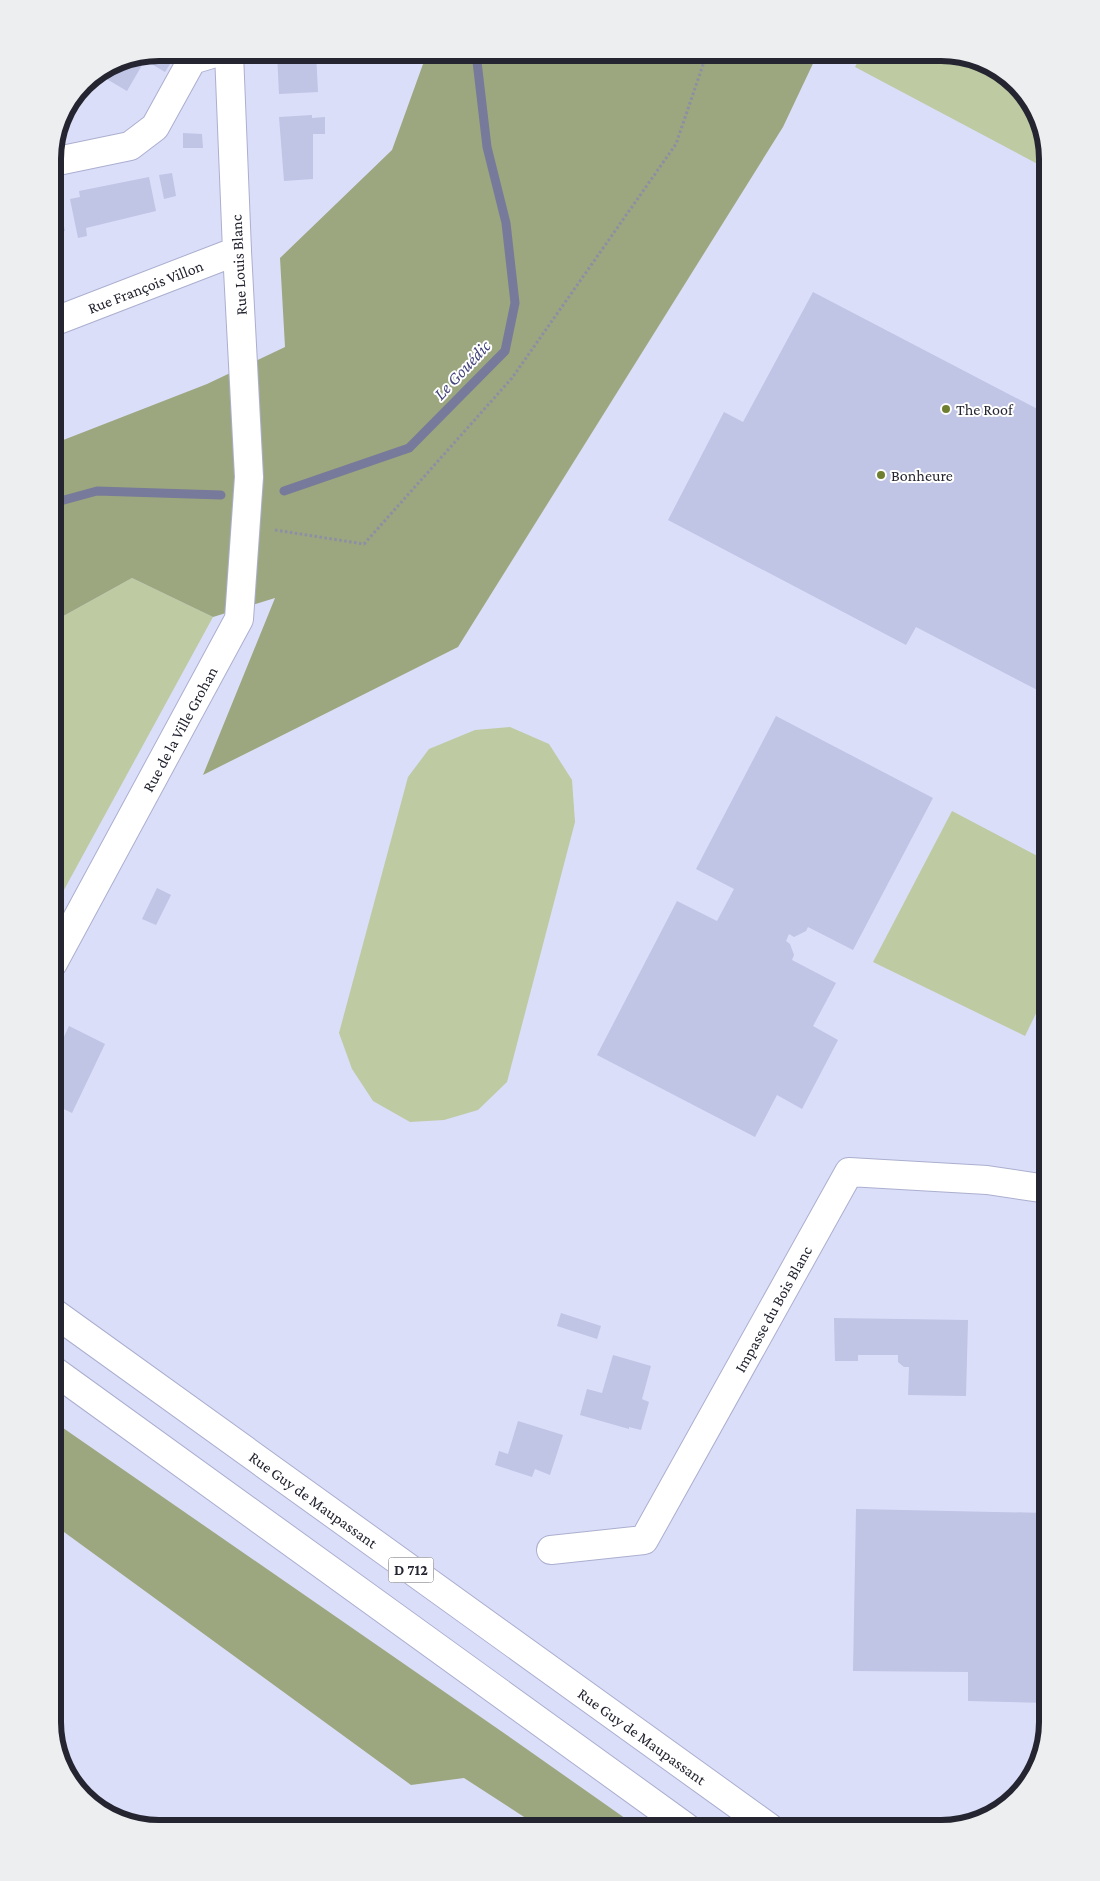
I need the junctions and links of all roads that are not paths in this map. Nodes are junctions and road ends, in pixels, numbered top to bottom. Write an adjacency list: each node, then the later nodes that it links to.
1 (191, 61): 3 (street)
2 (229, 61): 4 (street, Rue Louis Blanc)
3 (61, 160)
4 (237, 251): 5 (street, Rue François Villon); 6 (street, Rue Louis Blanc)
5 (61, 319)
6 (249, 477): 7 (street, Rue de la Ville Grohan)
7 (61, 948)
8 (1039, 1188): 13 (street, Impasse du Bois Blanc)
9 (61, 1318): 15 (street, Rue Guy de Maupassant / D 712)
10 (61, 1376): 12 (street)
11 (61, 1383): 12 (street)
12 (111, 1412): 14 (street)
13 (551, 1550)
14 (676, 1820)
15 (759, 1820)

